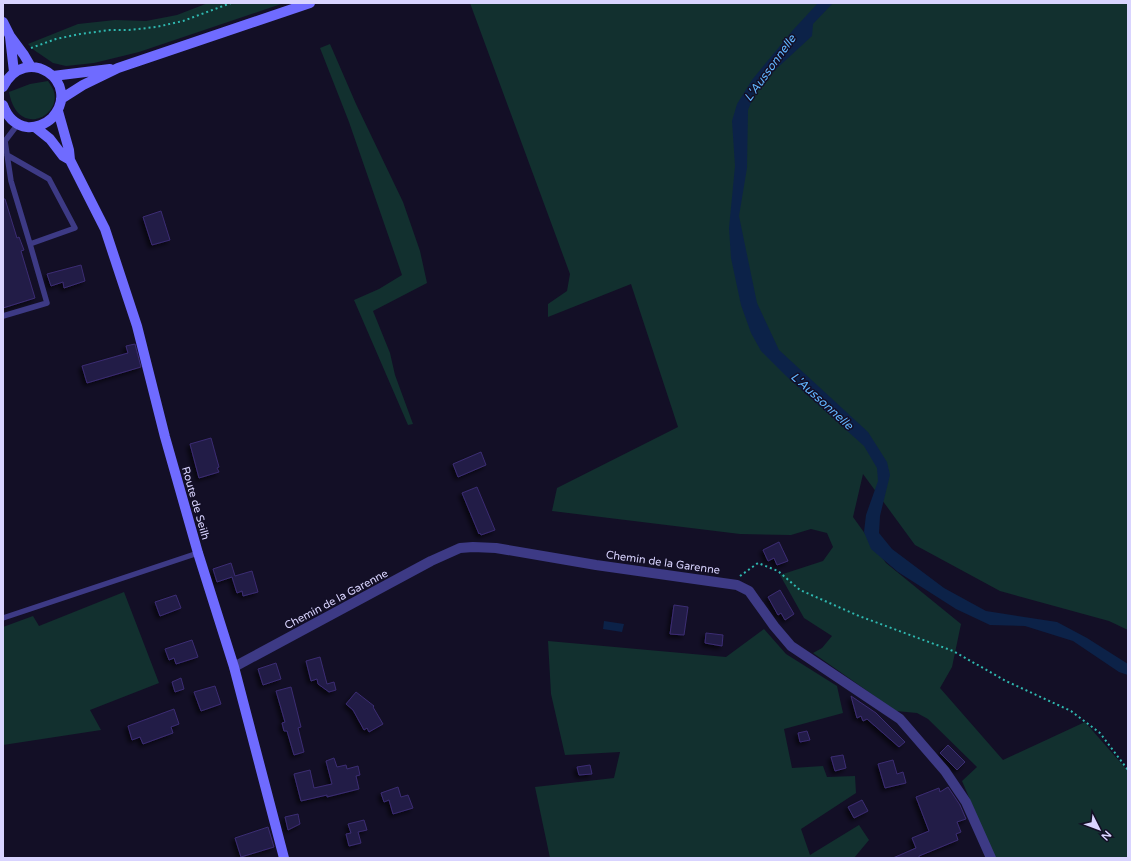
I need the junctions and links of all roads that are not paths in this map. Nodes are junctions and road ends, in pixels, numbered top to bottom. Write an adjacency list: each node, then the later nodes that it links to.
1 (310, 3): 5 (street)
2 (3, 22): 3 (street)
3 (10, 36): 4 (street); 6 (street)
4 (31, 67): 6 (street); 7 (street)
5 (118, 68): 7 (street); 9 (street)
6 (14, 72): 8 (street)
7 (53, 76): 9 (street)
8 (3, 87)
9 (61, 99): 11 (street)
10 (4, 110): 12 (street)
11 (58, 111): 13 (street); 16 (street, Route de Seilh)
12 (18, 124): 13 (street); 14 (lane)
13 (35, 127): 16 (street, Route de Seilh)
14 (4, 141): 15 (lane)
15 (7, 155): 17 (lane); 18 (lane)
16 (70, 160): 20 (street, Route de Seilh)
17 (6, 162): 18 (lane)
18 (30, 244): 19 (lane)
19 (3, 316)
20 (198, 553): 21 (lane); 22 (street, Route de Seilh)
21 (3, 618)
22 (234, 667): 23 (street, Route de Seilh); 24 (street, Chemin de la Garenne)
23 (284, 858)
24 (991, 858)

